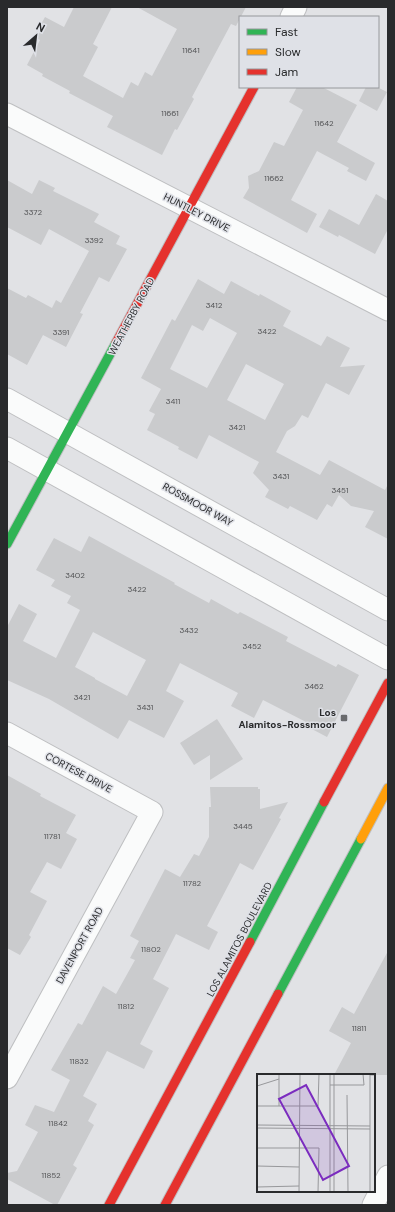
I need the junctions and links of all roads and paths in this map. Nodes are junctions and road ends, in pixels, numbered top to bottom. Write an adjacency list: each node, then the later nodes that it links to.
1 (296, 7): 2 (street)
2 (292, 16)
3 (253, 88): 5 (main road, WEATHERBY ROAD)
4 (7, 114): 5 (street, HUNTLEY DRIVE)
5 (189, 208): 6 (street, HUNTLEY DRIVE); 8 (main road, WEATHERBY ROAD)
6 (388, 310)
7 (7, 399): 8 (street, ROSSMOOR WAY)
8 (68, 432): 10 (main road, WEATHERBY ROAD); 12 (street, ROSSMOOR WAY)
9 (7, 448): 10 (street)
10 (46, 469): 11 (main road, WEATHERBY ROAD); 13 (street)
11 (7, 544)
12 (388, 610)
13 (388, 659)
14 (388, 683): 20 (main road, LOS ALAMITOS BOULEVARD)
15 (7, 733): 17 (street, CORTESE DRIVE)
16 (388, 788): 21 (main road)
17 (152, 812): 18 (street, DAVENPORT ROAD)
18 (7, 1078)
19 (388, 1176): 22 (street)
20 (109, 1205)
21 (165, 1205)
22 (373, 1205)

